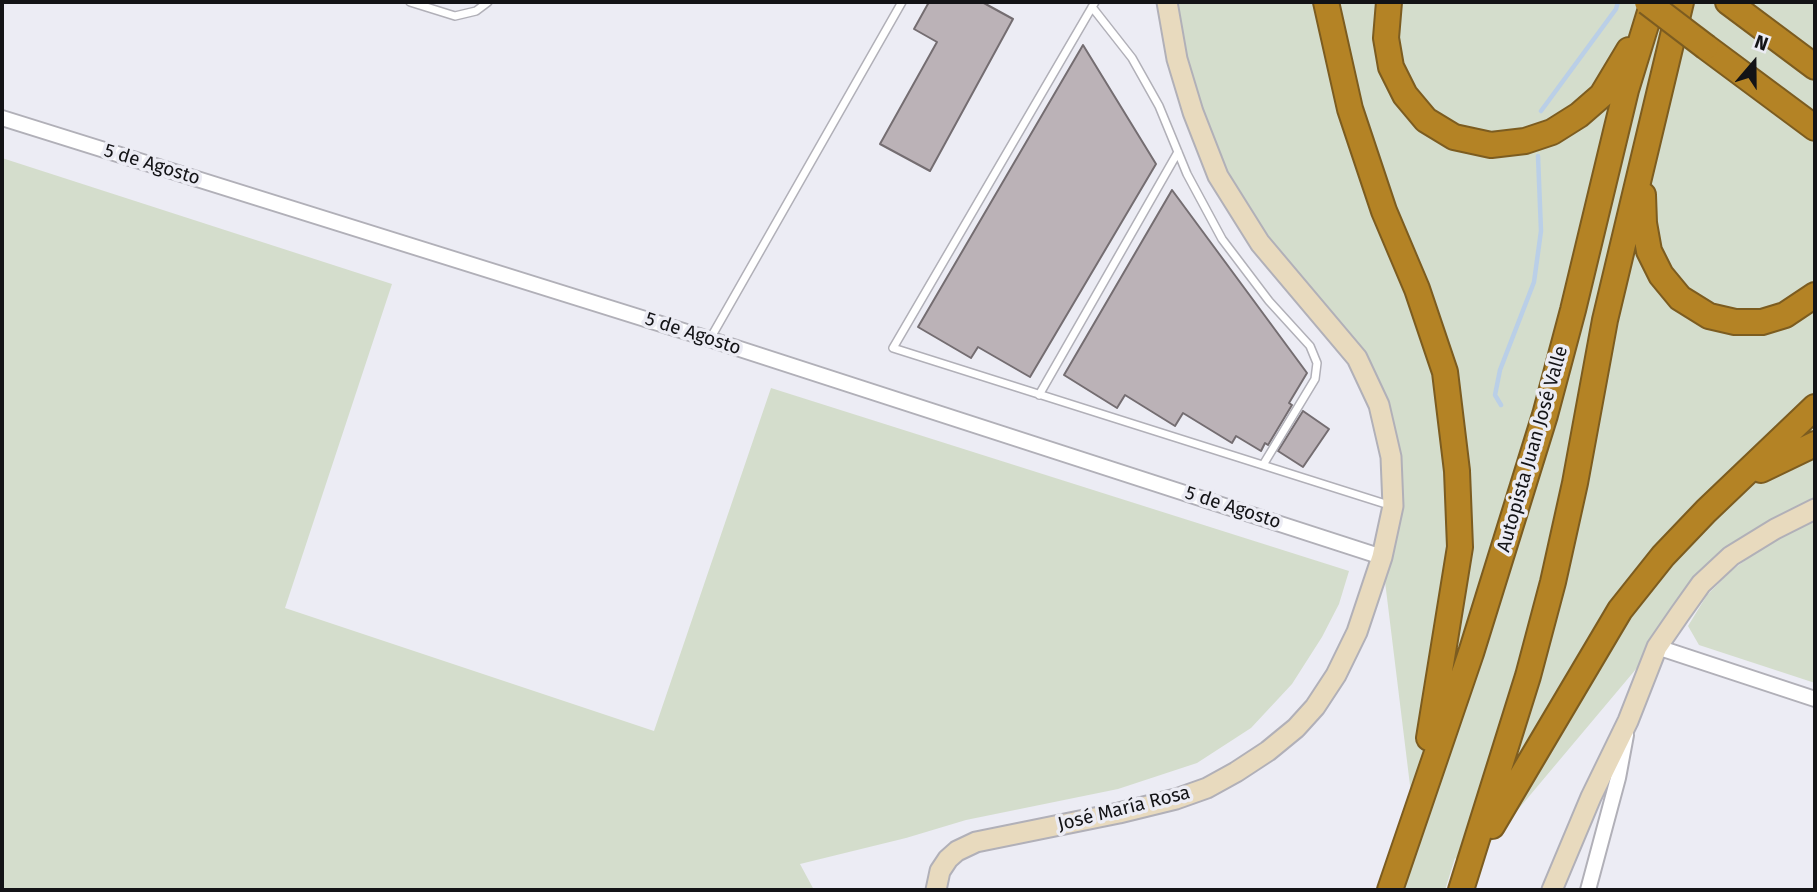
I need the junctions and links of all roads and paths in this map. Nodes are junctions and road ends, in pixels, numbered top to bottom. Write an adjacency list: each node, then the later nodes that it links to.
1 (410, 2): 2 (lane)
2 (488, 2)
3 (902, 2): 19 (lane)
4 (1167, 2): 25 (main road, José María Rosa)
5 (1326, 2): 31 (highway)
6 (1390, 2): 10 (highway)
7 (1681, 2): 15 (highway, Autopista Juan José Valle)
8 (1728, 2): 11 (highway)
9 (1094, 5): 17 (lane); 20 (lane)
10 (1649, 8): 12 (highway, bridge); 31 (highway, Autopista Juan José Valle)
11 (1815, 67)
12 (1757, 87): 14 (highway); 16 (highway)
13 (2, 118): 19 (street, 5 de Agosto)
14 (1815, 128)
15 (1646, 144): 18 (highway); 32 (highway, Autopista Juan José Valle)
16 (1815, 144)
17 (1178, 152): 20 (lane); 23 (lane)
18 (1815, 295)
19 (709, 339): 27 (street, 5 de Agosto)
20 (1039, 395): 23 (lane)
21 (1815, 407): 24 (highway)
22 (1815, 443): 24 (highway)
23 (1263, 465): 25 (lane)
24 (1736, 483): 32 (highway)
25 (1393, 506): 27 (main road, José María Rosa)
26 (1815, 509): 28 (main road)
27 (1382, 556): 33 (main road, José María Rosa)
28 (1657, 647): 29 (street); 30 (main road)
29 (1815, 699)
30 (1628, 721): 35 (main road); 36 (street)
31 (1414, 818): 34 (highway, Autopista Juan José Valle)
32 (1465, 880)
33 (936, 890)
34 (1390, 890)
35 (1552, 890)
36 (1588, 890)

